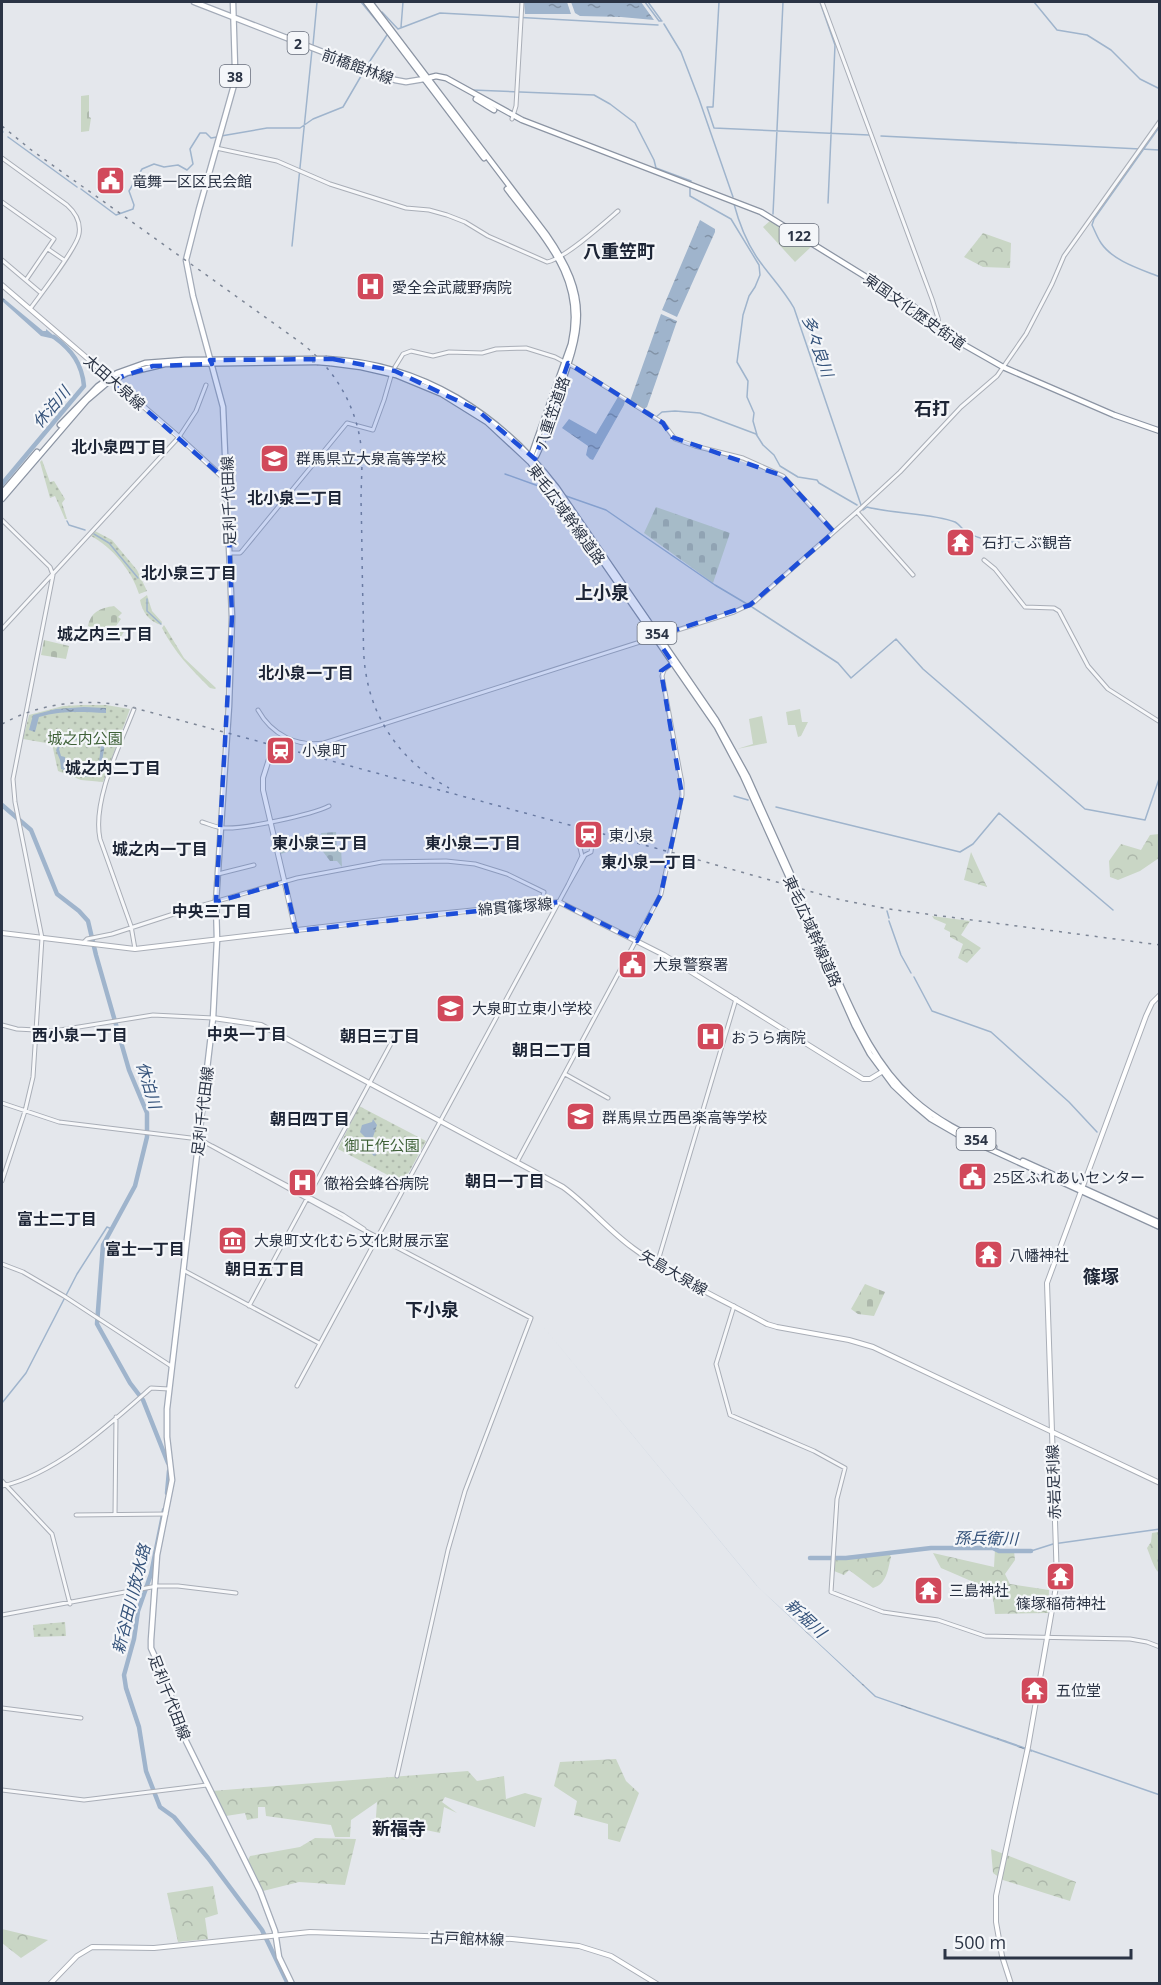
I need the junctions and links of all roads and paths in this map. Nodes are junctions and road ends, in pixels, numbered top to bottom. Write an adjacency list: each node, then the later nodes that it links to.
1 (194, 2): 6 (main road, 前橋館林線 / 2)
2 (233, 2): 6 (main road, 足利千代田線 / 38)
3 (368, 2): 7 (main road, 八重笠道路)
4 (522, 2): 8 (street)
5 (822, 2): 22 (street)
6 (233, 16): 7 (main road, 前橋館林線 / 2); 10 (main road, 足利千代田線 / 38)
7 (427, 79): 8 (main road, 東国文化歴史街道 / 122); 15 (main road, 八重笠道路)
8 (513, 117): 22 (main road, 東国文化歴史街道 / 122)
9 (1160, 121): 26 (street)
10 (216, 148): 15 (street); 23 (main road, 足利千代田線 / 38)
11 (2, 158): 17 (street)
12 (2, 202): 14 (street)
13 (618, 211): 15 (street)
14 (47, 249): 17 (street); 18 (street)
15 (559, 256): 24 (main road, 八重笠道路)
16 (2, 260): 18 (street)
17 (64, 260): 20 (street)
18 (26, 280): 20 (street)
19 (2, 285): 21 (main road, 太田大泉線)
20 (41, 293): 21 (street)
21 (30, 309): 28 (main road, 太田大泉線)
22 (939, 327): 26 (main road, 東国文化歴史街道 / 122)
23 (211, 362): 28 (main road, 東毛広域幹線道路 / 354); 32 (main road, 東毛広域幹線道路 / 354, bridge); 33 (main road, 足利千代田線 / 38)
24 (567, 362): 25 (street); 32 (main road, 八重笠道路); 38 (street)
25 (395, 367)
26 (1004, 367): 30 (main road, 東国文化歴史街道 / 122); 36 (street)
27 (391, 376): 39 (street)
28 (110, 379): 31 (main road, 太田大泉線); 34 (main road, 東毛広域幹線道路 / 354); 35 (main road, 東毛広域幹線道路 / 354)
29 (206, 385): 31 (street)
30 (1160, 431)
31 (179, 436): 33 (main road, 太田大泉線); 41 (street)
32 (532, 459): 44 (main road, 東毛広域幹線道路 / 354)
33 (227, 481): 39 (main road, 足利千代田線 / 38)
34 (2, 494)
35 (2, 499)
36 (857, 512): 38 (street); 42 (street)
37 (2, 520): 41 (street)
38 (834, 532): 44 (street)
39 (230, 553): 53 (main road, 足利千代田線 / 38)
40 (984, 560): 48 (street)
41 (53, 573): 43 (street); 65 (street)
42 (913, 575)
43 (2, 629)
44 (657, 637): 45 (main road, 東毛広域幹線道路 / 354); 47 (street); 57 (main road, 東毛広域幹線道路 / 354)
45 (673, 663): 57 (main road, 東毛広域幹線道路 / 354); 67 (street)
46 (134, 710): 62 (street)
47 (258, 710)
48 (1160, 722)
49 (270, 756): 51 (main road)
50 (329, 806): 51 (street)
51 (271, 821): 53 (street); 56 (main road)
52 (202, 822): 53 (street)
53 (221, 828): 55 (main road, 足利千代田線 / 38)
54 (254, 865): 55 (street)
55 (218, 874): 59 (main road, 足利千代田線 / 38)
56 (285, 882): 59 (street); 61 (street); 63 (main road)
57 (793, 883): 76 (main road, 東毛広域幹線道路 / 354, bridge)
58 (568, 885): 58 (street); 60 (street)
59 (216, 902): 62 (street); 66 (main road, 足利千代田線 / 38)
60 (559, 902): 61 (main road, 綿貫篠塚線); 67 (main road, 綿貫篠塚線); 82 (street)
61 (541, 903): 63 (main road, 綿貫篠塚線)
62 (131, 928): 68 (street); 69 (street)
63 (296, 931): 66 (main road, 綿貫篠塚線)
64 (2, 933): 65 (main road)
65 (42, 938): 68 (main road); 74 (street)
66 (217, 940): 69 (main road, 綿貫篠塚線); 72 (main road, 足利千代田線 / 38)
67 (637, 941): 71 (main road, 綿貫篠塚線); 77 (street)
68 (89, 942): 69 (main road, 綿貫篠塚線)
69 (135, 949)
70 (1160, 995): 86 (main road, 赤岩足利線)
71 (736, 999): 76 (main road, 綿貫篠塚線); 91 (street)
72 (213, 1018): 74 (street); 78 (main road, 矢島大泉線); 83 (main road, 足利千代田線 / 38)
73 (2, 1025): 74 (street)
74 (36, 1030): 81 (street)
75 (394, 1038): 78 (street)
76 (884, 1071): 86 (main road, 東毛広域幹線道路 / 354)
77 (565, 1074): 79 (street); 84 (street)
78 (370, 1083): 82 (main road, 矢島大泉線); 87 (street)
79 (608, 1098)
80 (2, 1103): 81 (street)
81 (26, 1112): 83 (street); 85 (street)
82 (440, 1121): 84 (main road, 矢島大泉線); 89 (street)
83 (199, 1139): 87 (street); 92 (main road, 足利千代田線 / 38)
84 (518, 1162): 91 (main road, 矢島大泉線)
85 (2, 1181)
86 (1081, 1188): 88 (main road, 東毛広域幹線道路 / 354); 100 (main road, 赤岩足利線)
87 (308, 1198): 89 (street); 93 (street)
88 (1160, 1225)
89 (378, 1236): 95 (street); 115 (street)
90 (2, 1264): 96 (street)
91 (657, 1264): 94 (main road, 矢島大泉線)
92 (183, 1270): 93 (street); 96 (main road, 足利千代田線 / 38)
93 (249, 1306): 95 (street)
94 (734, 1306): 100 (main road, 矢島大泉線); 111 (street)
95 (320, 1344): 97 (street)
96 (171, 1366): 98 (main road, 足利千代田線 / 38)
97 (297, 1386)
98 (169, 1389): 99 (street); 104 (main road, 足利千代田線 / 38)
99 (116, 1417): 103 (street); 106 (street)
100 (1051, 1431): 102 (main road, 矢島大泉線); 111 (main road, 赤岩足利線)
101 (2, 1481): 103 (street)
102 (1160, 1483)
103 (3, 1486): 109 (street)
104 (164, 1514): 106 (street); 107 (main road, 足利千代田線 / 38)
105 (76, 1515): 106 (street)
106 (115, 1515)
107 (150, 1588): 108 (street); 109 (street); 116 (main road, 足利千代田線 / 38)
108 (236, 1593)
109 (70, 1604): 110 (street)
110 (2, 1615)
111 (1047, 1637): 112 (street); 122 (main road, 赤岩足利線)
112 (1160, 1647)
113 (2, 1708): 114 (street)
114 (81, 1718)
115 (397, 1776)
116 (207, 1785): 117 (street); 118 (main road, 足利千代田線 / 38)
117 (2, 1790)
118 (275, 1935): 119 (main road, 古戸館林線); 120 (main road, 足利千代田線 / 38); 121 (main road, 古戸館林線)
119 (50, 1983)
120 (292, 1983)
121 (657, 1983)
122 (1011, 1983)

